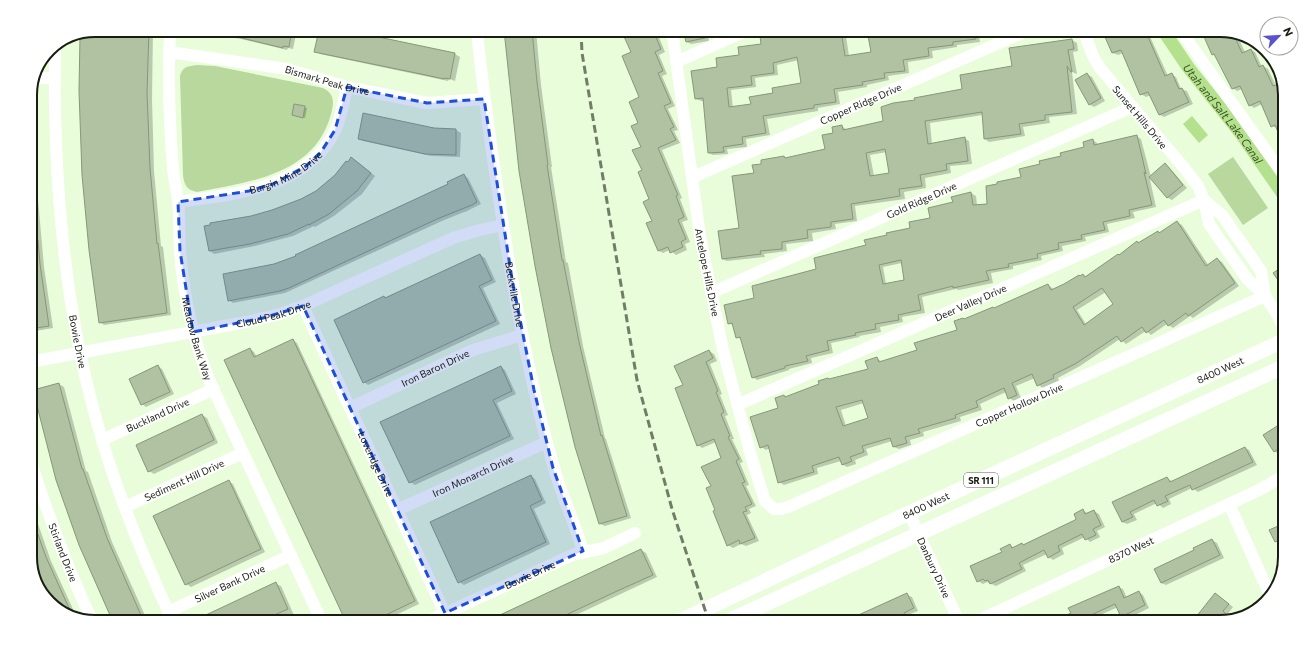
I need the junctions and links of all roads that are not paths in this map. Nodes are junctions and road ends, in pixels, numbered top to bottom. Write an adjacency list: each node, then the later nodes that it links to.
1 (170, 37): 8 (street, Meadow Bank Way)
2 (479, 37): 14 (street, Beckville Drive)
3 (673, 37): 10 (street, Antelope Hills Drive)
4 (732, 37): 10 (street)
5 (1013, 37): 17 (street, Copper Ridge Drive)
6 (1086, 37): 15 (street, Sunset Hills Drive)
7 (1185, 37): 16 (street)
8 (169, 52): 13 (street, Bismark Peak Drive); 19 (street, Meadow Bank Way)
9 (55, 53): 12 (street, Bowie Drive)
10 (676, 62): 17 (street, Antelope Hills Drive)
11 (40, 78): 12 (street)
12 (55, 78): 28 (street, Bowie Drive)
13 (347, 87): 14 (street, Bismark Peak Drive); 19 (street, Burgin Mine Drive)
14 (484, 99): 20 (street, Beckville Drive)
15 (1132, 107): 18 (street, Sunset Hills Drive); 21 (street, Gold Ridge Drive)
16 (1278, 167)
17 (693, 177): 21 (street, Antelope Hills Drive)
18 (1204, 200): 22 (street, Sunset Hills Drive); 32 (street, Deer Valley Drive)
19 (178, 202): 25 (street, Meadow Bank Way)
20 (503, 225): 23 (street, Cloud Peak Drive); 26 (street, Beckville Drive)
21 (711, 293): 32 (street, Antelope Hills Drive)
22 (1266, 296): 24 (street, Sunset Hills Drive); 41 (street, Copper Hollow Drive)
23 (303, 306): 25 (street, Cloud Peak Drive); 33 (street, Loveridge Drive)
24 (1278, 316)
25 (193, 332): 28 (street, Cloud Peak Drive); 31 (street, Meadow Bank Way)
26 (522, 334): 33 (street, Iron Baron Drive); 35 (street, Beckville Drive)
27 (1278, 343): 43 (main road, 8400 West / SR 111)
28 (80, 353): 29 (street, Cloud Peak Drive); 34 (street, Bowie Drive)
29 (37, 361)
30 (1278, 369): 45 (main road, SR 111)
31 (214, 389): 34 (street, Buckland Drive); 36 (street, Meadow Bank Way)
32 (737, 405): 41 (street, Antelope Hills Drive)
33 (350, 408): 42 (street, Loveridge Drive)
34 (102, 440): 40 (street, Bowie Drive)
35 (547, 442): 42 (street, Iron Monarch Drive); 46 (street, Beckville Drive)
36 (243, 453): 40 (street, Sediment Hill Drive); 47 (street, Meadow Bank Way)
37 (1278, 479): 39 (street, 8370 West)
38 (37, 480): 49 (street, Stirland Drive)
39 (1229, 504): 48 (street); 58 (street, 8370 West)
40 (124, 507): 50 (street, Bowie Drive)
41 (772, 507)
42 (397, 510): 53 (street, Loveridge Drive)
43 (910, 513): 45 (street, Danbury Drive); 55 (main road, 8400 West / SR 111)
44 (636, 533): 46 (street, Bowie Drive)
45 (918, 533): 56 (main road, SR 111); 57 (street, Danbury Drive)
46 (583, 551): 54 (street, Bowie Drive)
47 (291, 555): 51 (street, Silver Bank Drive); 52 (street, Meadow Bank Way)
48 (1268, 590)
49 (89, 614)
50 (170, 615)
51 (175, 615)
52 (319, 615)
53 (446, 615)
54 (453, 615)
55 (693, 615)
56 (741, 615)
57 (956, 615)
58 (990, 615)

